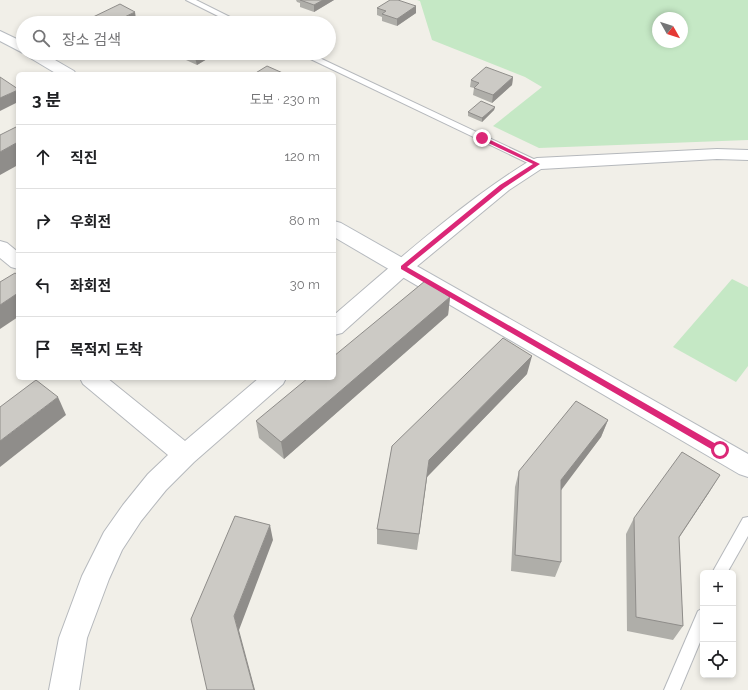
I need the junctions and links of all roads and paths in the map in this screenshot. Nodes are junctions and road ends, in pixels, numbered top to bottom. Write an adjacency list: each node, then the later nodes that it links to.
1 (190, 0): 2 (lane)
2 (223, 16)
3 (0, 35): 4 (street)
4 (16, 44)
5 (44, 60): 7 (street)
6 (317, 60): 9 (lane)
7 (65, 72)
8 (748, 155): 9 (street)
9 (537, 164): 13 (street)
10 (336, 229): 13 (street)
11 (0, 248): 12 (street)
12 (16, 260)
13 (403, 267): 14 (street); 18 (street)
14 (336, 325)
15 (93, 380): 17 (street)
16 (273, 380): 17 (street)
17 (185, 455): 22 (street)
18 (748, 466)
19 (748, 523): 20 (lane)
20 (721, 570)
21 (700, 623): 23 (lane)
22 (64, 690)
23 (672, 690)

